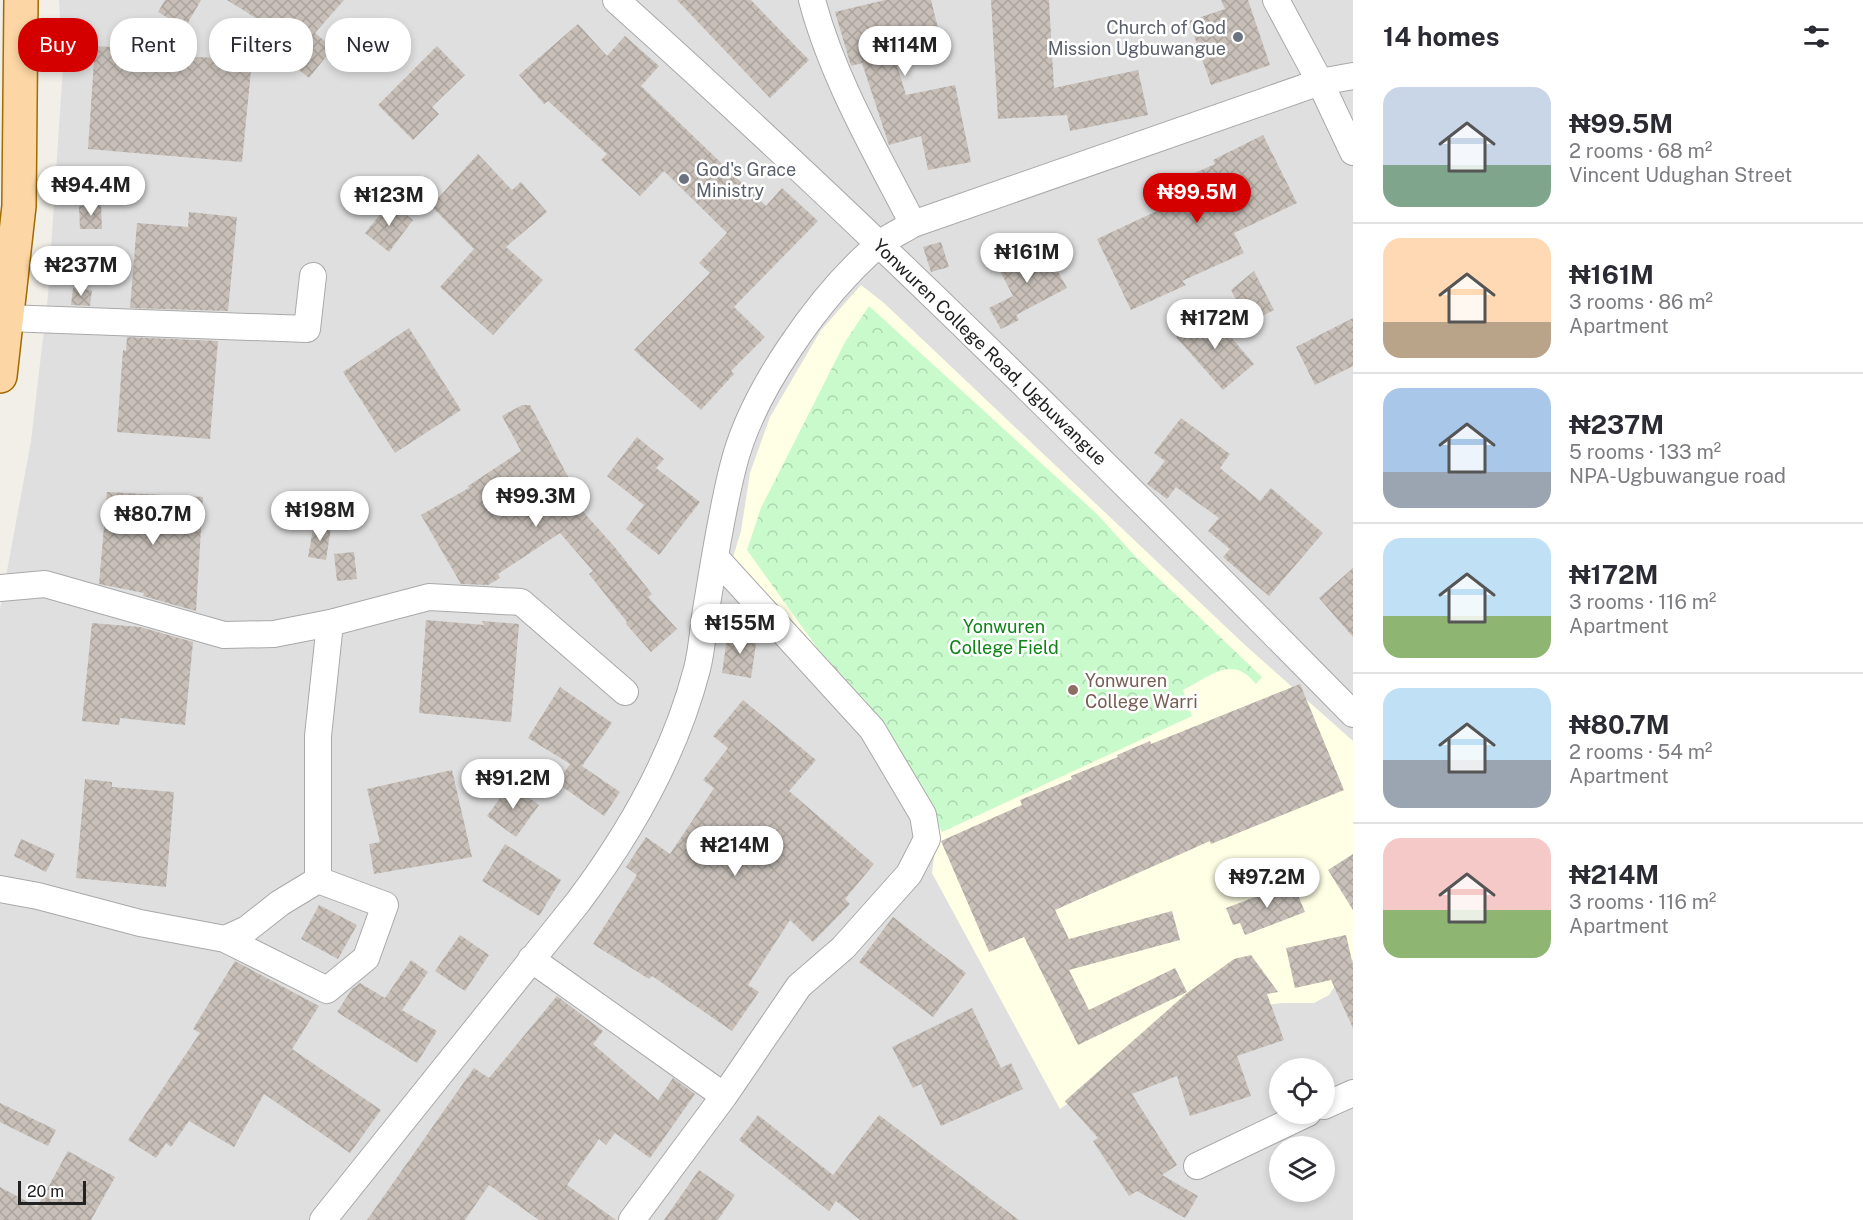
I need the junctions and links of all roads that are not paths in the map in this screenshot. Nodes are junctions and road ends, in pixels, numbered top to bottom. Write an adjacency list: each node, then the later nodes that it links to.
1 (21, 0): 11 (main road)
2 (616, 0): 9 (street, Yonwuren College Road, Ugbuwangue)
3 (812, 0): 8 (street)
4 (1276, 0): 6 (street)
5 (1353, 76): 6 (street)
6 (1320, 82): 7 (street); 8 (street)
7 (1353, 152)
8 (914, 224): 9 (street)
9 (880, 244): 13 (street); 17 (street, Yonwuren College Road, Ugbuwangue)
10 (312, 276): 11 (street)
11 (6, 318): 12 (main road)
12 (0, 376)
13 (716, 557): 21 (street); 23 (street)
14 (0, 588): 15 (street)
15 (330, 622): 16 (street); 18 (street)
16 (625, 692)
17 (1353, 714)
18 (318, 880): 20 (street); 20 (street)
19 (0, 889): 20 (street)
20 (225, 939)
21 (531, 958): 23 (street); 27 (street)
22 (1353, 1093): 24 (street)
23 (724, 1096): 28 (street)
24 (1335, 1101)
25 (1285, 1124): 26 (street)
26 (1197, 1166)
27 (323, 1220)
28 (632, 1220)

